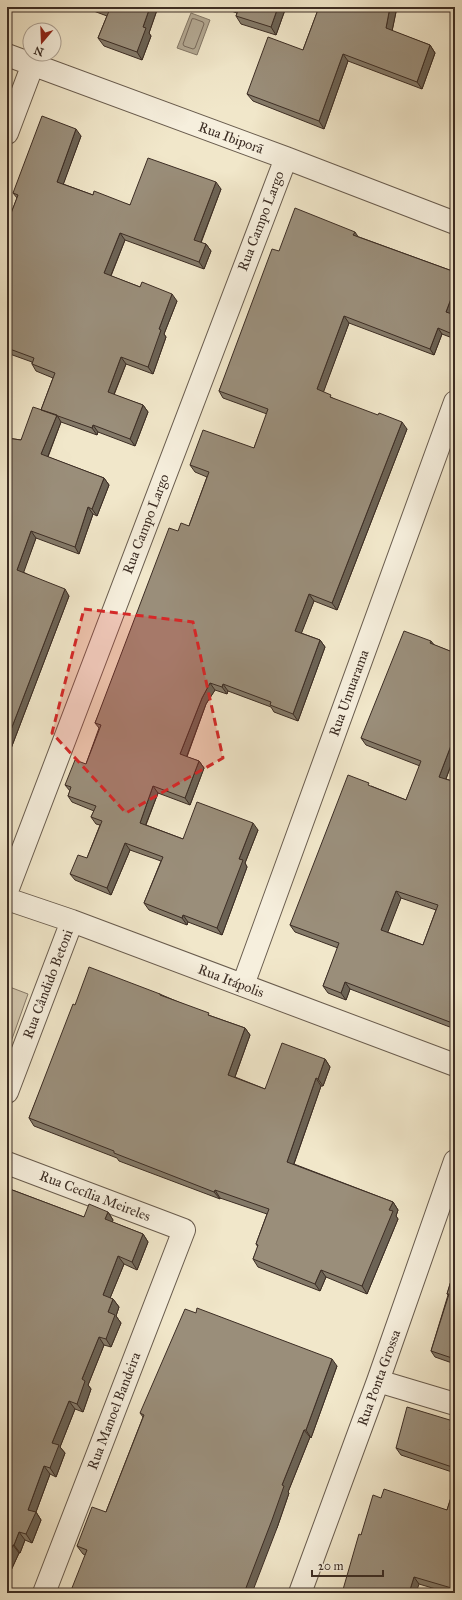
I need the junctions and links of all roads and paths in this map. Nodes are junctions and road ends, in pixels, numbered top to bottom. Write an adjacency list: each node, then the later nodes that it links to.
1 (7, 55): 2 (street, Rua Ibiporã)
2 (33, 64): 3 (street); 4 (street, Rua Ibiporã)
3 (7, 133)
4 (286, 158): 5 (street, Rua Ibiporã); 7 (street, Rua Campo Largo)
5 (454, 218)
6 (455, 402): 10 (street, Rua Umuarama)
7 (7, 891)
8 (7, 899): 9 (street, Rua Itápolis)
9 (72, 922): 10 (street, Rua Itápolis); 12 (street, Rua Cândido Betoni)
10 (243, 985): 11 (street, Rua Itápolis)
11 (455, 1065)
12 (7, 1092)
13 (455, 1161): 16 (street, Rua Ponta Grossa)
14 (7, 1163): 15 (street, Rua Cecília Meireles)
15 (184, 1230): 18 (street, Rua Manoel Bandeira)
16 (378, 1381): 17 (street); 19 (street, Rua Ponta Grossa)
17 (455, 1404)
18 (44, 1593)
19 (300, 1593)

